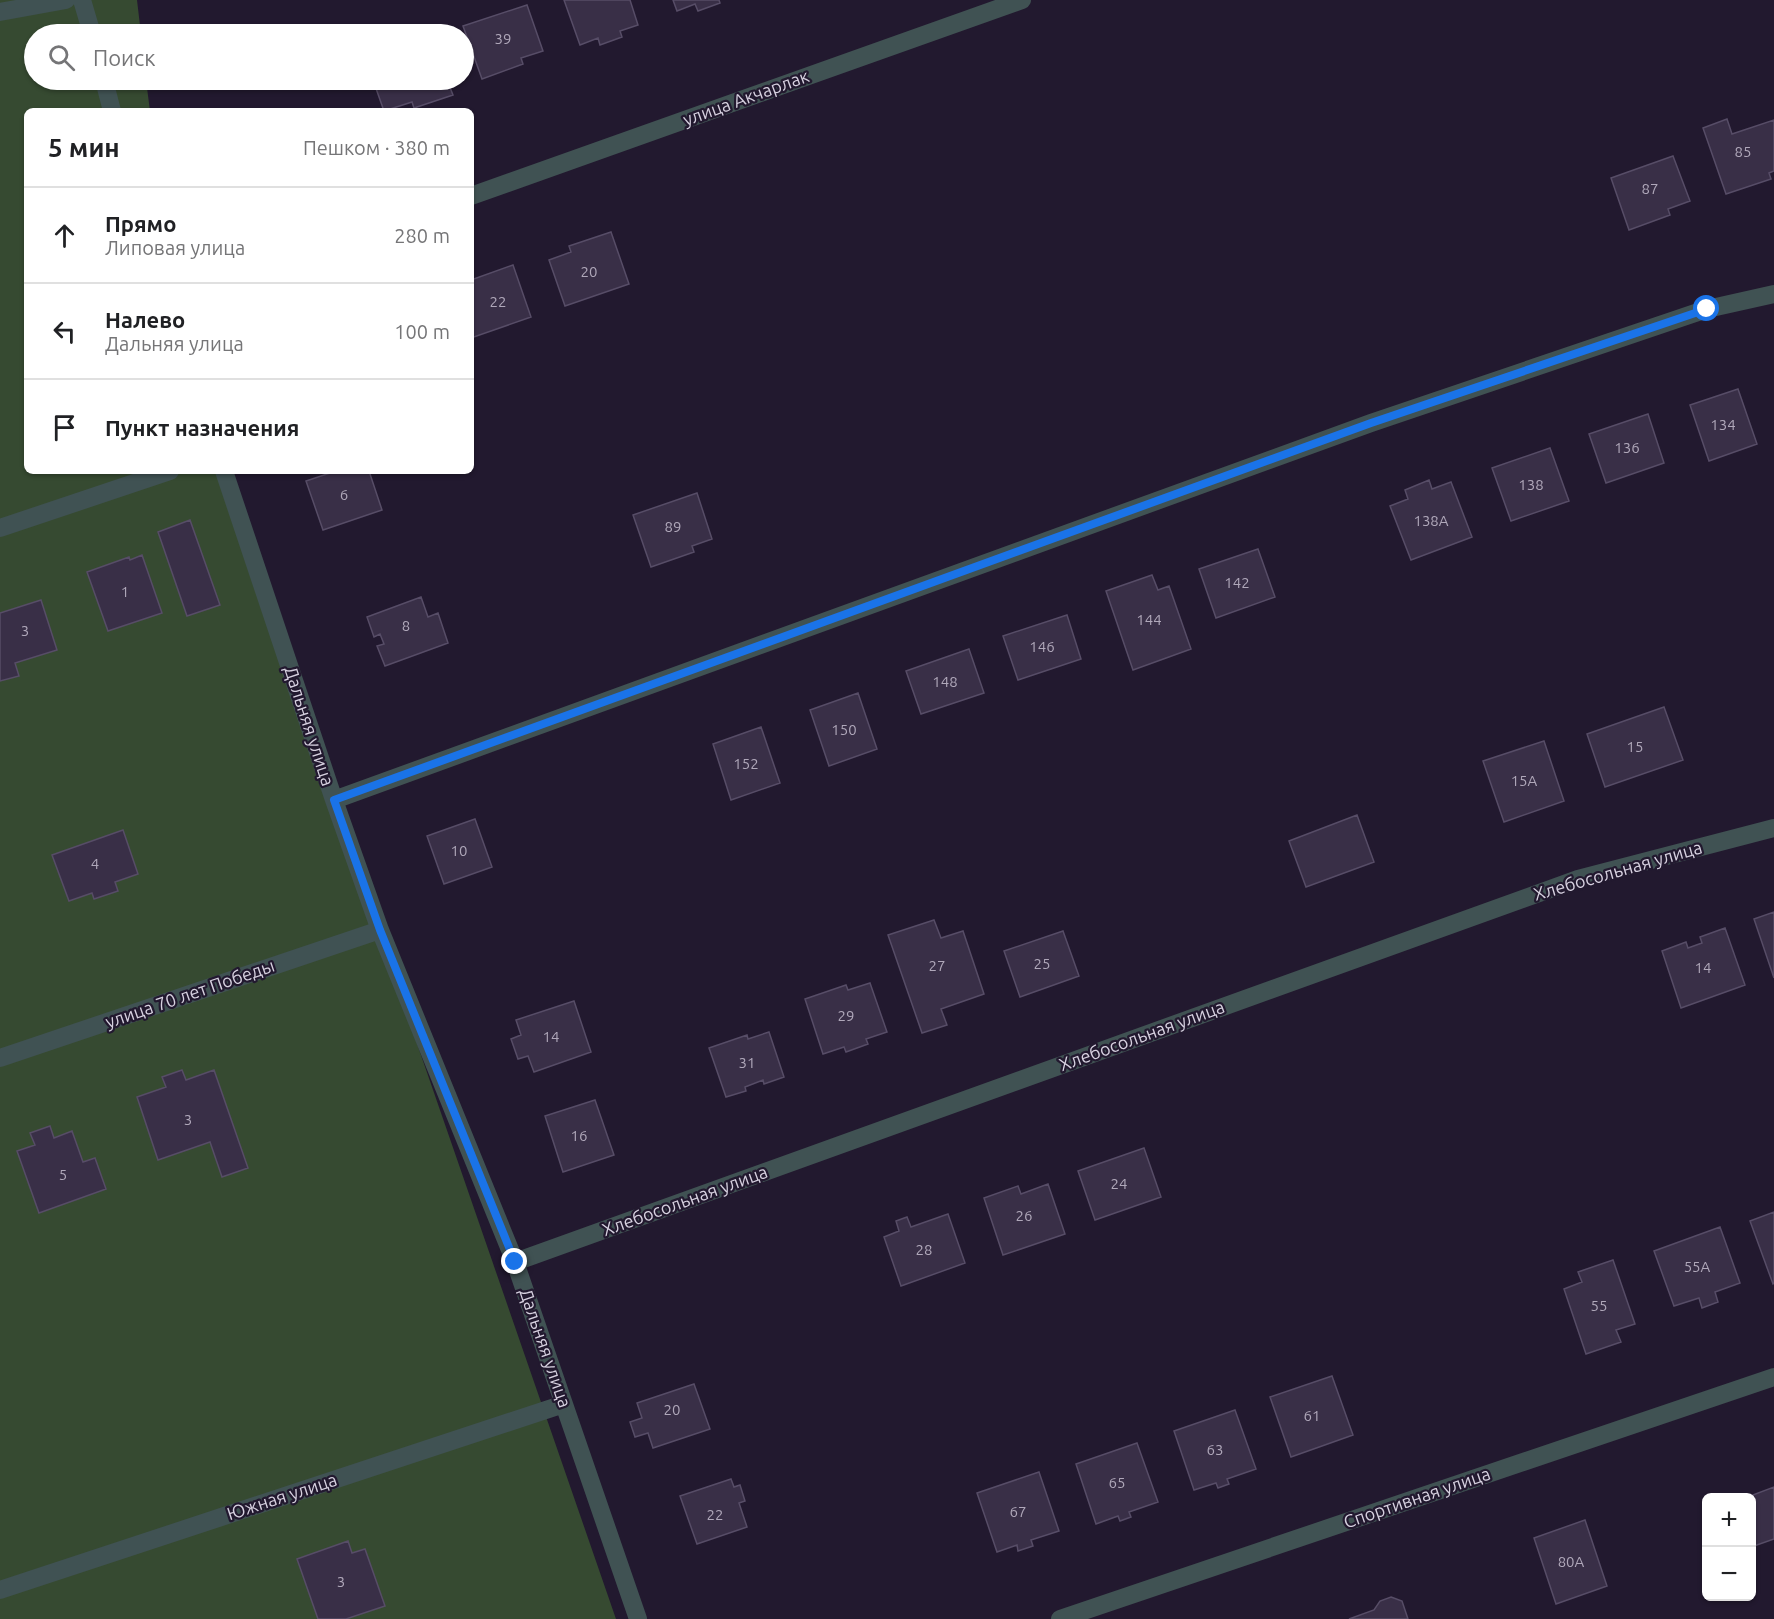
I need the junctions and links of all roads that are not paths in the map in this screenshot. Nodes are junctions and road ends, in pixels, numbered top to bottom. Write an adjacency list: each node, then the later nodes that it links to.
1 (66, 0): 4 (street)
2 (82, 0): 5 (street)
3 (1022, 0): 8 (street, улица Акчарлак)
4 (0, 12)
5 (89, 24)
6 (107, 90): 7 (street)
7 (111, 108)
8 (474, 195)
9 (1774, 294): 13 (street)
10 (161, 474): 12 (street)
11 (225, 474): 13 (street, Дальняя улица)
12 (0, 528)
13 (334, 800): 15 (street, Дальняя улица)
14 (1774, 828): 17 (street, Хлебосольная улица)
15 (380, 930): 16 (street, улица 70 лет Победы); 17 (street, Дальняя улица)
16 (0, 1058)
17 (515, 1262): 19 (street, Дальняя улица)
18 (1774, 1377): 22 (street, Спортивная улица)
19 (564, 1404): 20 (street, Южная улица); 21 (street, Дальняя улица)
20 (0, 1590)
21 (638, 1619)
22 (1060, 1619)

